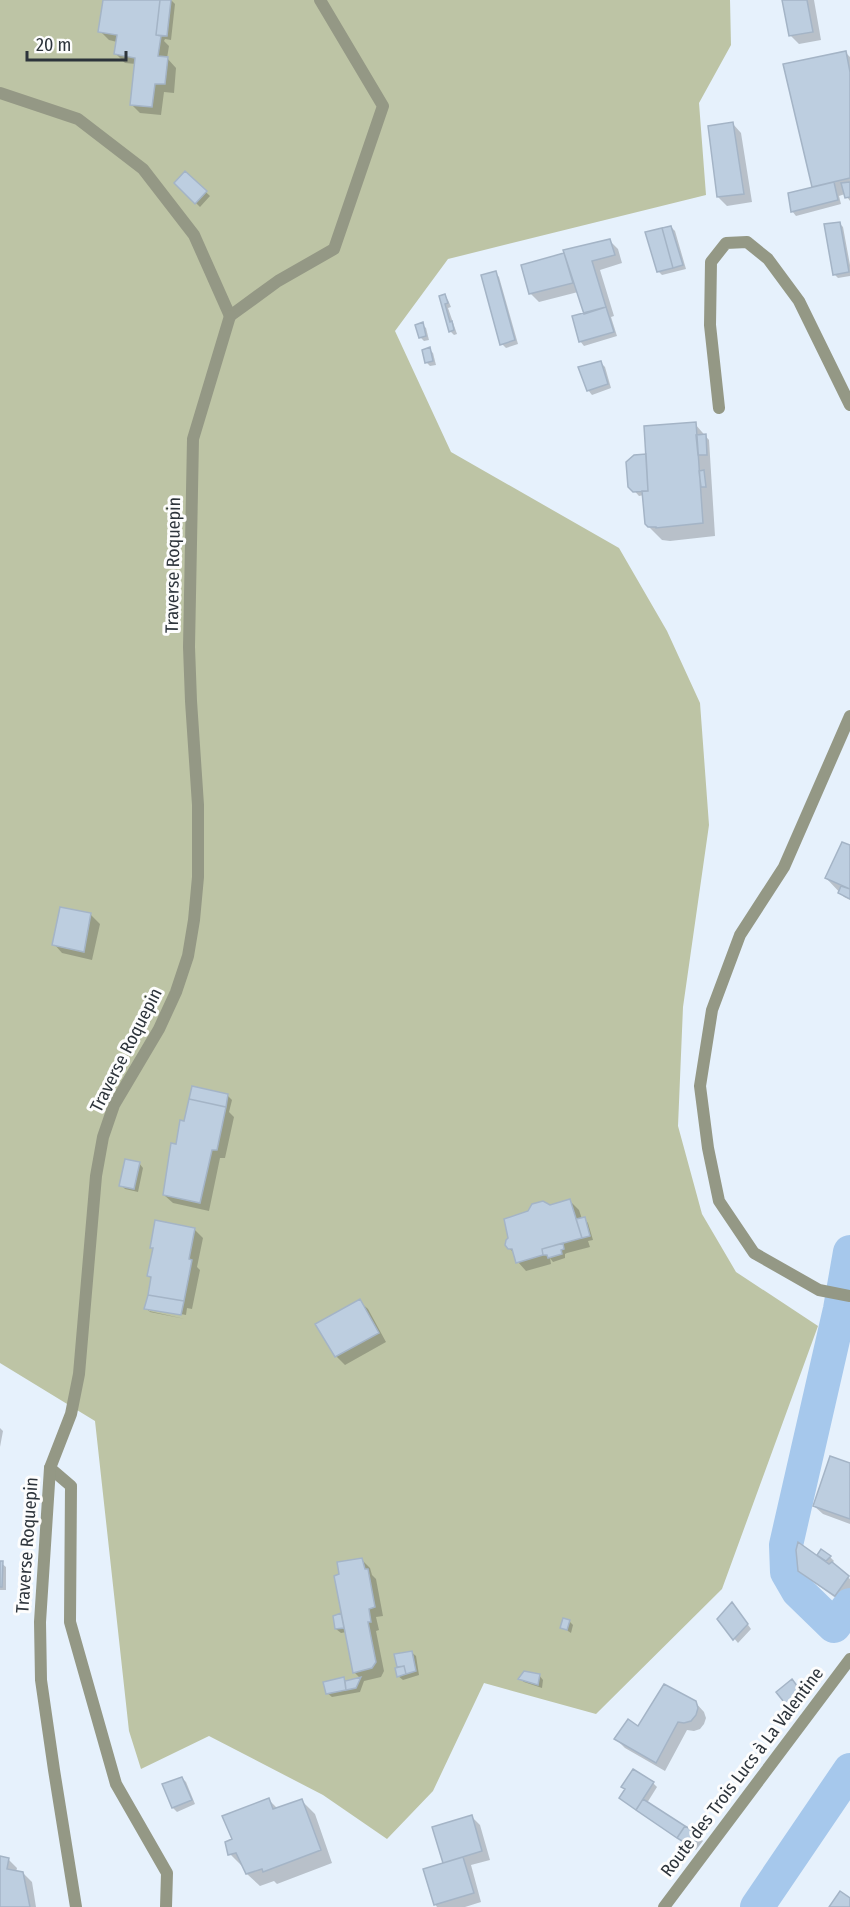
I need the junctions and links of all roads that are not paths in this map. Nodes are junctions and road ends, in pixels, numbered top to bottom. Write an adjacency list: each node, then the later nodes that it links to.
1 (320, 0): 3 (street)
2 (0, 93): 3 (street)
3 (230, 316): 8 (street, Traverse Roquepin)
4 (850, 405): 5 (street)
5 (718, 408)
6 (850, 716): 7 (street)
7 (850, 1296)
8 (50, 1468): 10 (street, Traverse Roquepin); 11 (street)
9 (850, 1659): 12 (street, Route des Trois Lucs à La Valentine)
10 (76, 1907)
11 (166, 1907)
12 (663, 1907)

